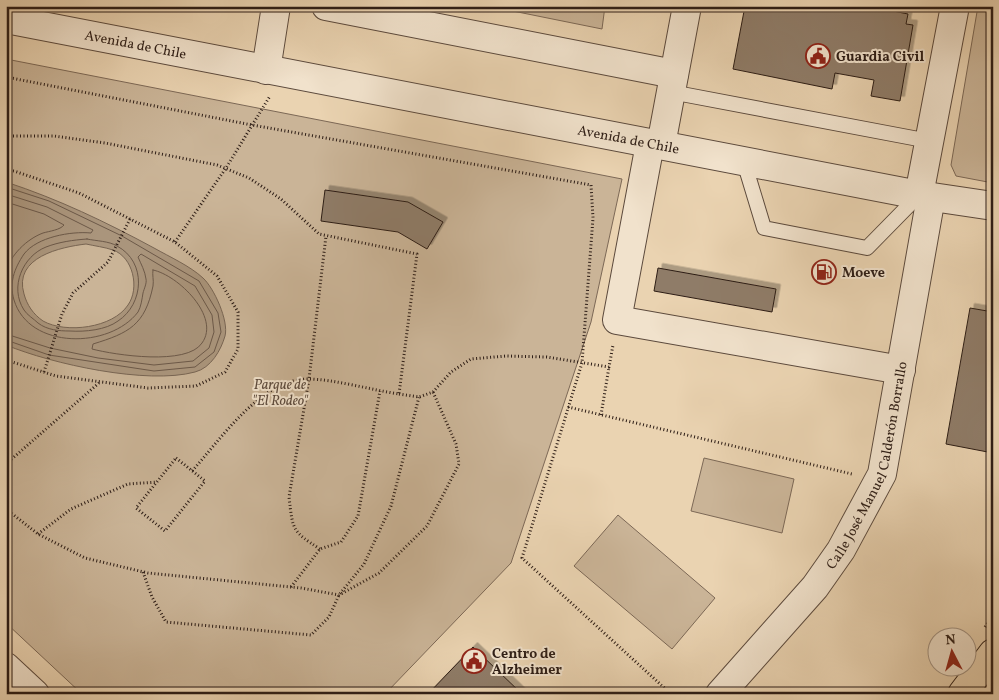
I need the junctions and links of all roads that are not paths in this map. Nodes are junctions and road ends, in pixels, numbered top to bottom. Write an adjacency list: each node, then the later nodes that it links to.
1 (276, 6): 6 (street)
2 (326, 6): 7 (street)
3 (687, 6): 7 (street)
4 (955, 6): 8 (street, Calle José Manuel Calderón Borrallo)
5 (6, 19): 6 (street, Avenida de Chile)
6 (275, 71): 9 (street, Avenida de Chile)
7 (673, 83): 8 (lane); 9 (street)
8 (930, 140): 11 (street, Calle José Manuel Calderón Borrallo)
9 (655, 144): 10 (street, Avenida de Chile); 13 (street)
10 (744, 162): 11 (street, Avenida de Chile); 11 (lane)
11 (925, 196): 12 (street, Avenida de Chile); 13 (street, Calle José Manuel Calderón Borrallo)
12 (992, 207)
13 (901, 370): 17 (street, Calle José Manuel Calderón Borrallo)
14 (993, 653): 18 (main road)
15 (6, 667): 16 (street)
16 (35, 694)
17 (720, 694)
18 (962, 694)

